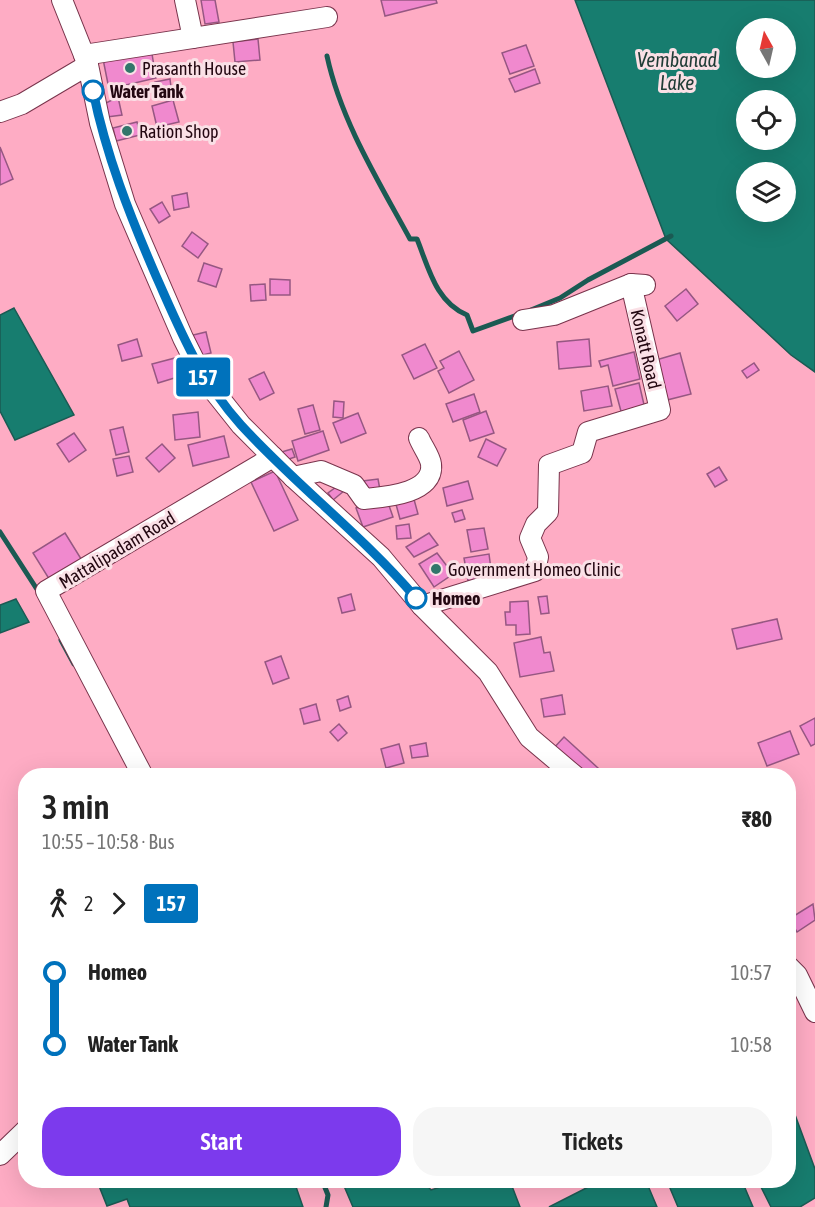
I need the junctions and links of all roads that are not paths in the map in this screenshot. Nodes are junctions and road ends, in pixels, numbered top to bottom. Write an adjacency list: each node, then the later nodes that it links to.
1 (62, 0): 5 (street)
2 (185, 0): 4 (street)
3 (327, 17): 4 (street)
4 (193, 38): 5 (street)
5 (86, 60): 6 (street); 9 (street)
6 (0, 112)
7 (523, 320): 11 (street, Konatt Road)
8 (419, 438): 10 (street)
9 (273, 457): 10 (street); 12 (street, Mattalipadam Road)
10 (293, 477): 11 (street)
11 (422, 606): 13 (street)
12 (139, 768)
13 (563, 768)
14 (796, 974): 15 (street)
15 (815, 1011)
16 (18, 1138): 17 (street)
17 (0, 1155)

